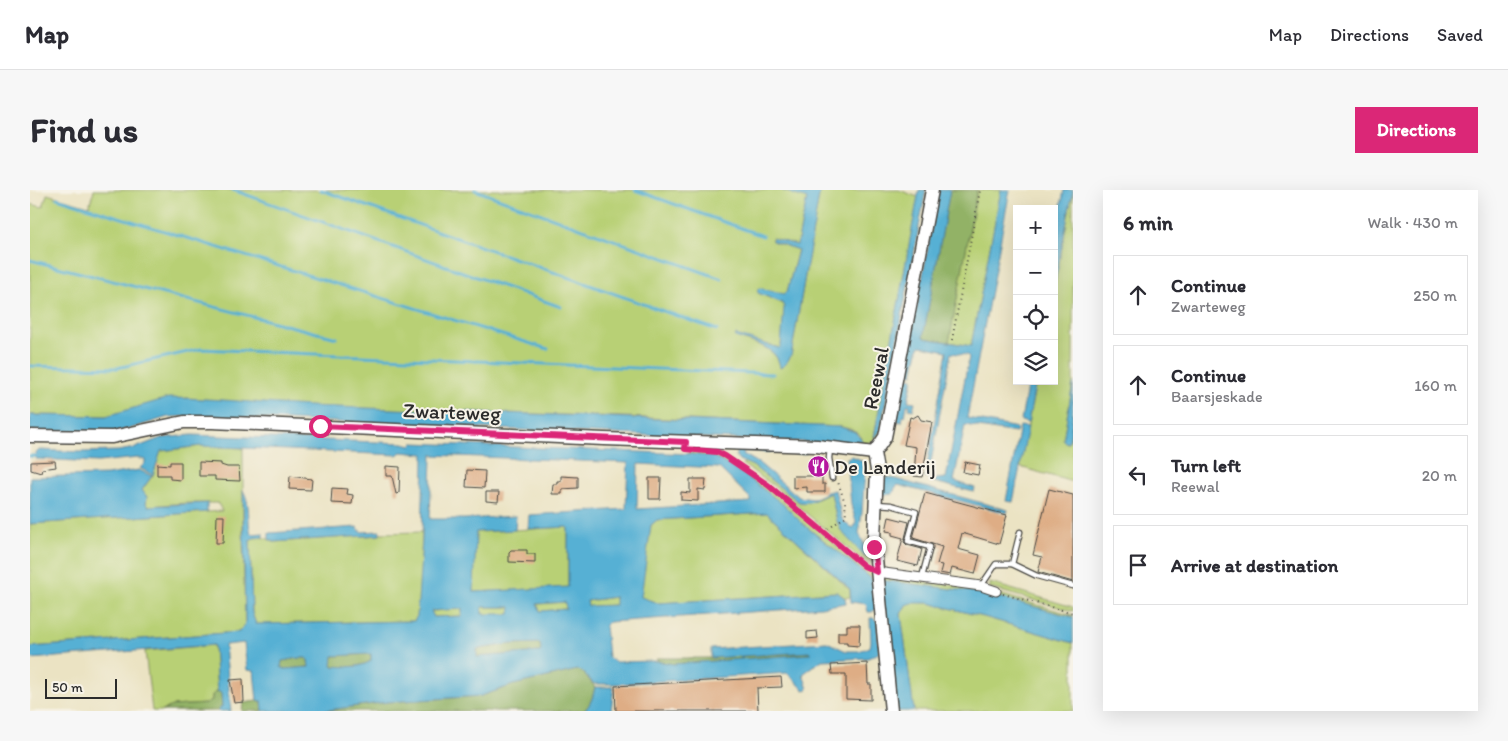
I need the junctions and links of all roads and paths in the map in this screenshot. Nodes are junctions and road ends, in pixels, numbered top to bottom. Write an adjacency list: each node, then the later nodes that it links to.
1 (932, 190): 7 (street, Reewal)
2 (980, 190): 3 (path)
3 (952, 340)
4 (30, 436): 5 (street, Zwarteweg)
5 (830, 447): 7 (street, Zwarteweg); 8 (lane)
6 (717, 452): 10 (path)
7 (874, 453): 9 (street)
8 (832, 478): 10 (path)
9 (875, 503): 13 (lane); 14 (street)
10 (824, 532): 14 (path)
11 (1020, 532): 12 (lane)
12 (1012, 564): 15 (lane); 16 (lane)
13 (921, 578): 14 (street); 15 (street)
14 (878, 581): 19 (street)
15 (981, 586): 17 (street)
16 (1073, 586)
17 (996, 592): 18 (path)
18 (1073, 614)
19 (891, 711)

